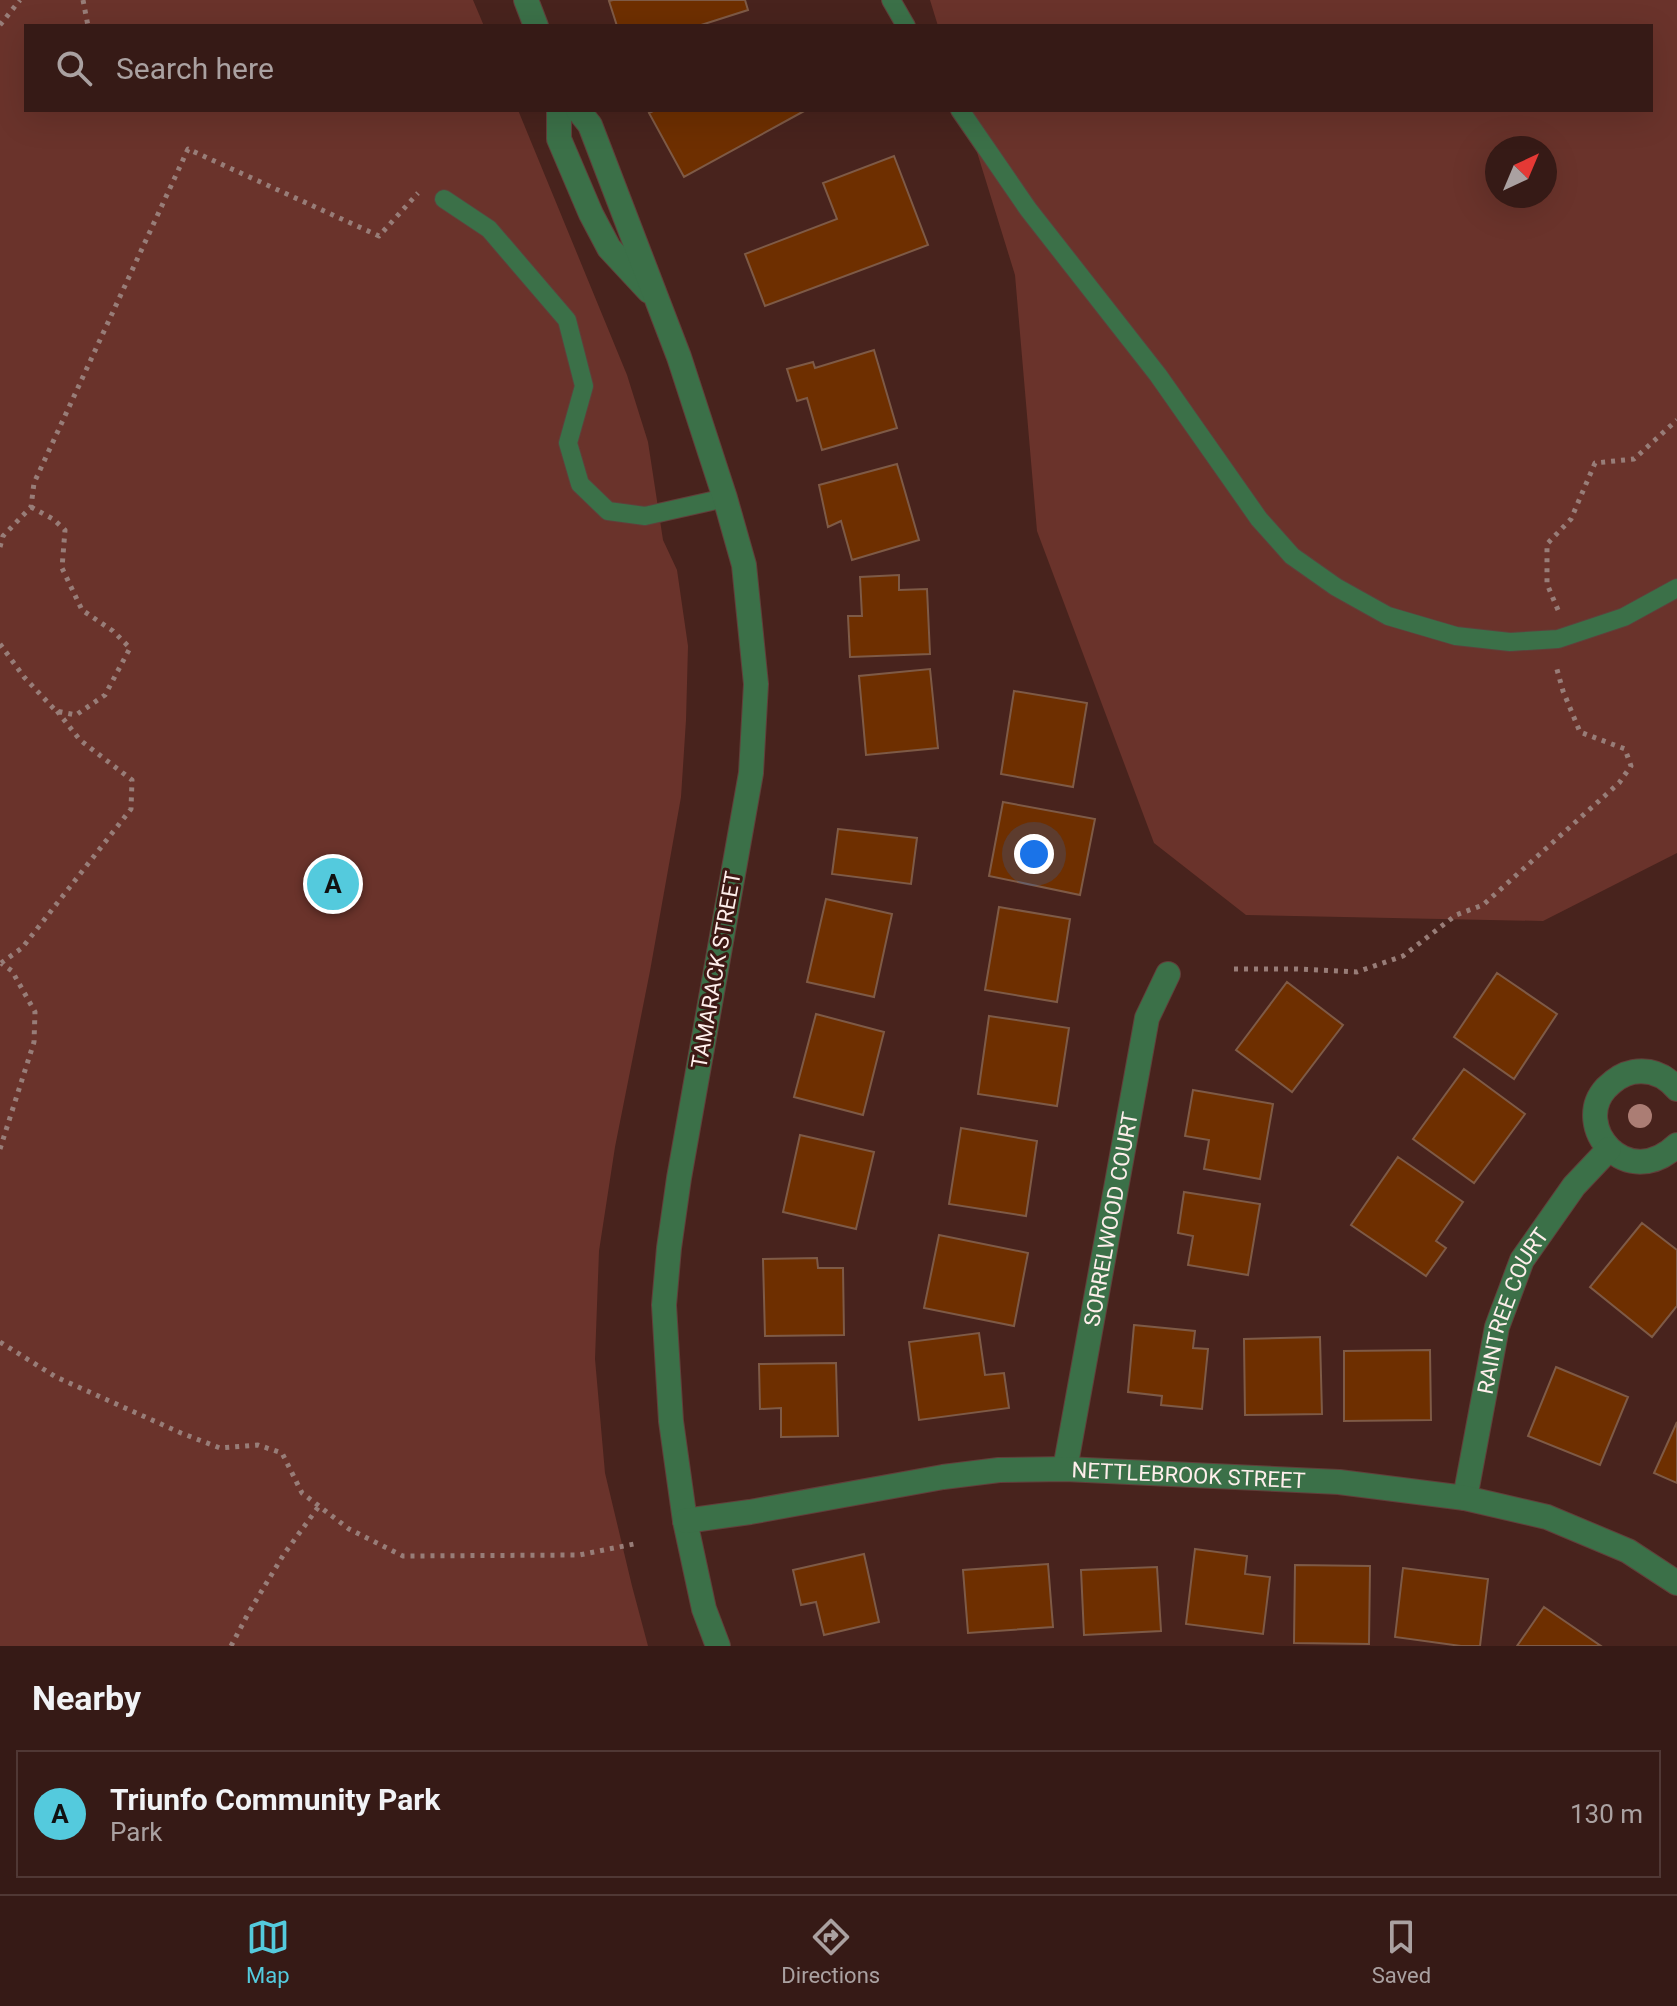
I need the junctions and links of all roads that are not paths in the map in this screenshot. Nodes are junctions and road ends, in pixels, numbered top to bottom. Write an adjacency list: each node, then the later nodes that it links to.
1 (526, 0): 3 (street)
2 (891, 0): 4 (lane)
3 (535, 24)
4 (905, 24)
5 (559, 112): 9 (street, TAMARACK STREET)
6 (580, 112): 9 (street, TAMARACK STREET)
7 (961, 112): 11 (lane)
8 (444, 199): 10 (lane)
9 (659, 302): 10 (street, TAMARACK STREET)
10 (725, 498): 18 (street, TAMARACK STREET)
11 (1677, 588)
12 (1168, 974): 16 (street, SORRELWOOD COURT)
13 (1677, 1089): 15 (street)
14 (1677, 1145): 15 (street)
15 (1609, 1149): 17 (street, RAINTREE COURT)
16 (1065, 1469): 17 (street, NETTLEBROOK STREET); 18 (street, NETTLEBROOK STREET)
17 (1465, 1498): 19 (street, NETTLEBROOK STREET)
18 (685, 1521): 20 (street, TAMARACK STREET)
19 (1677, 1583)
20 (718, 1646)

